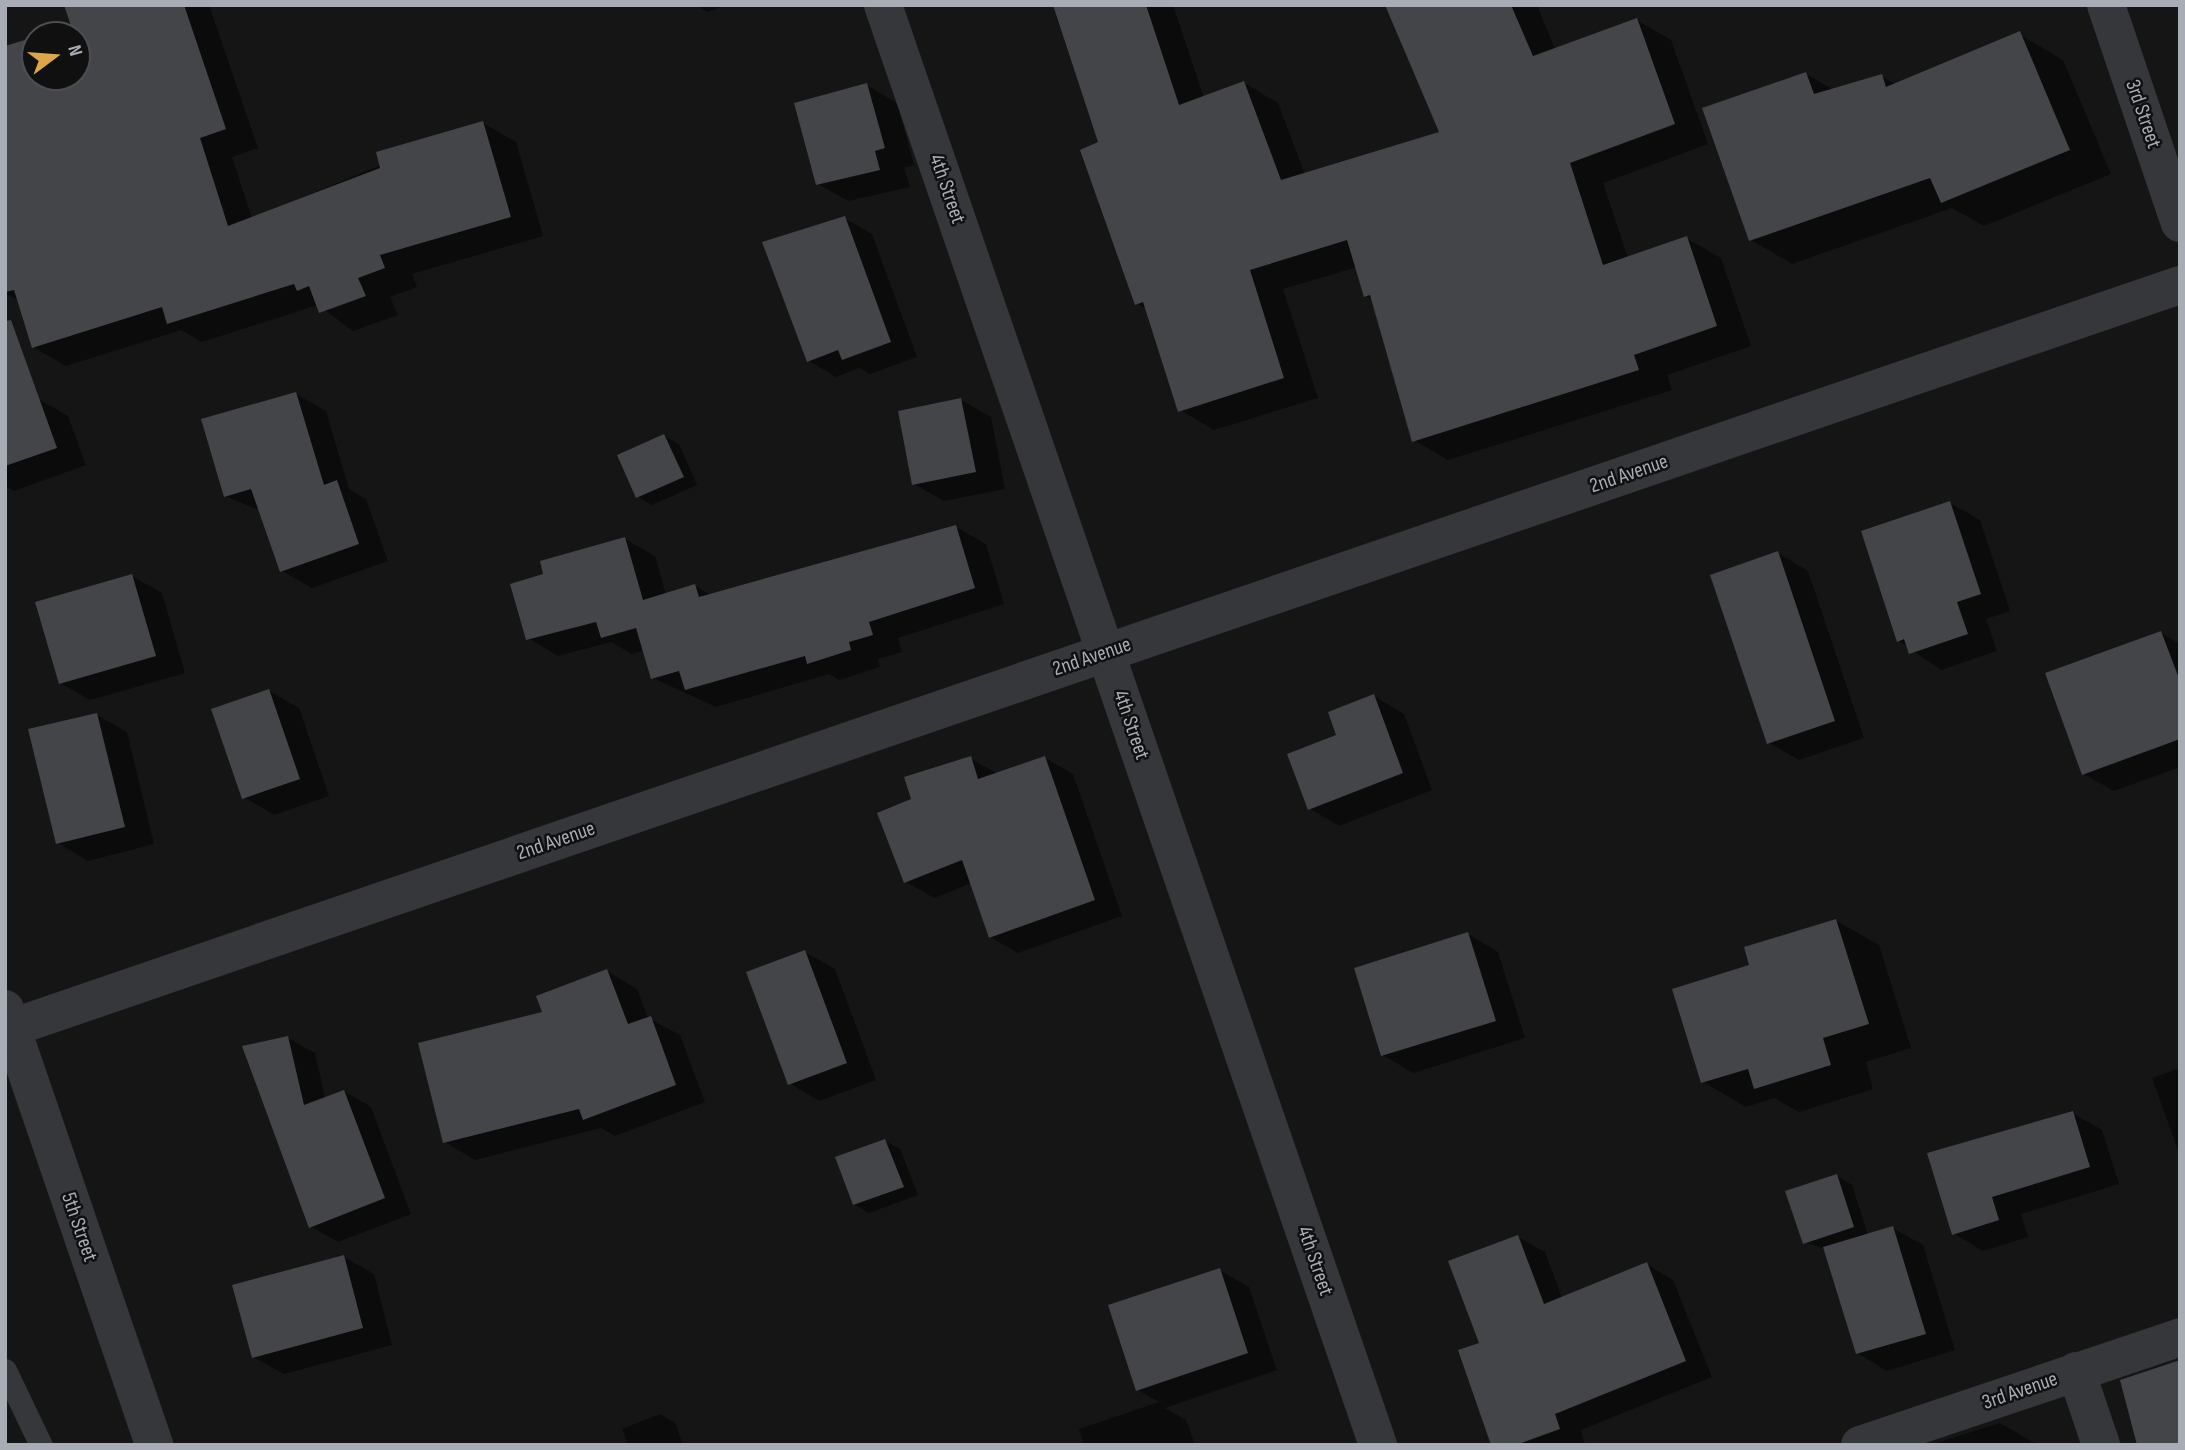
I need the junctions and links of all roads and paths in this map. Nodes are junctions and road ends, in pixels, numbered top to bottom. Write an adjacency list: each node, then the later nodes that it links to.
1 (883, 5): 5 (street, 4th Street)
2 (2106, 5): 3 (street, 3rd Street)
3 (2180, 223)
4 (2180, 285): 5 (street, 2nd Avenue)
5 (1106, 653): 6 (street, 2nd Avenue); 12 (street, 4th Street)
6 (7, 1023): 11 (street, 5th Street)
7 (2180, 1337): 9 (street, 3rd Avenue)
8 (5, 1370): 10 (lane)
9 (2076, 1371): 13 (street, 3rd Avenue); 14 (street)
10 (41, 1445)
11 (154, 1445)
12 (1378, 1445)
13 (1860, 1445)
14 (2101, 1445)

